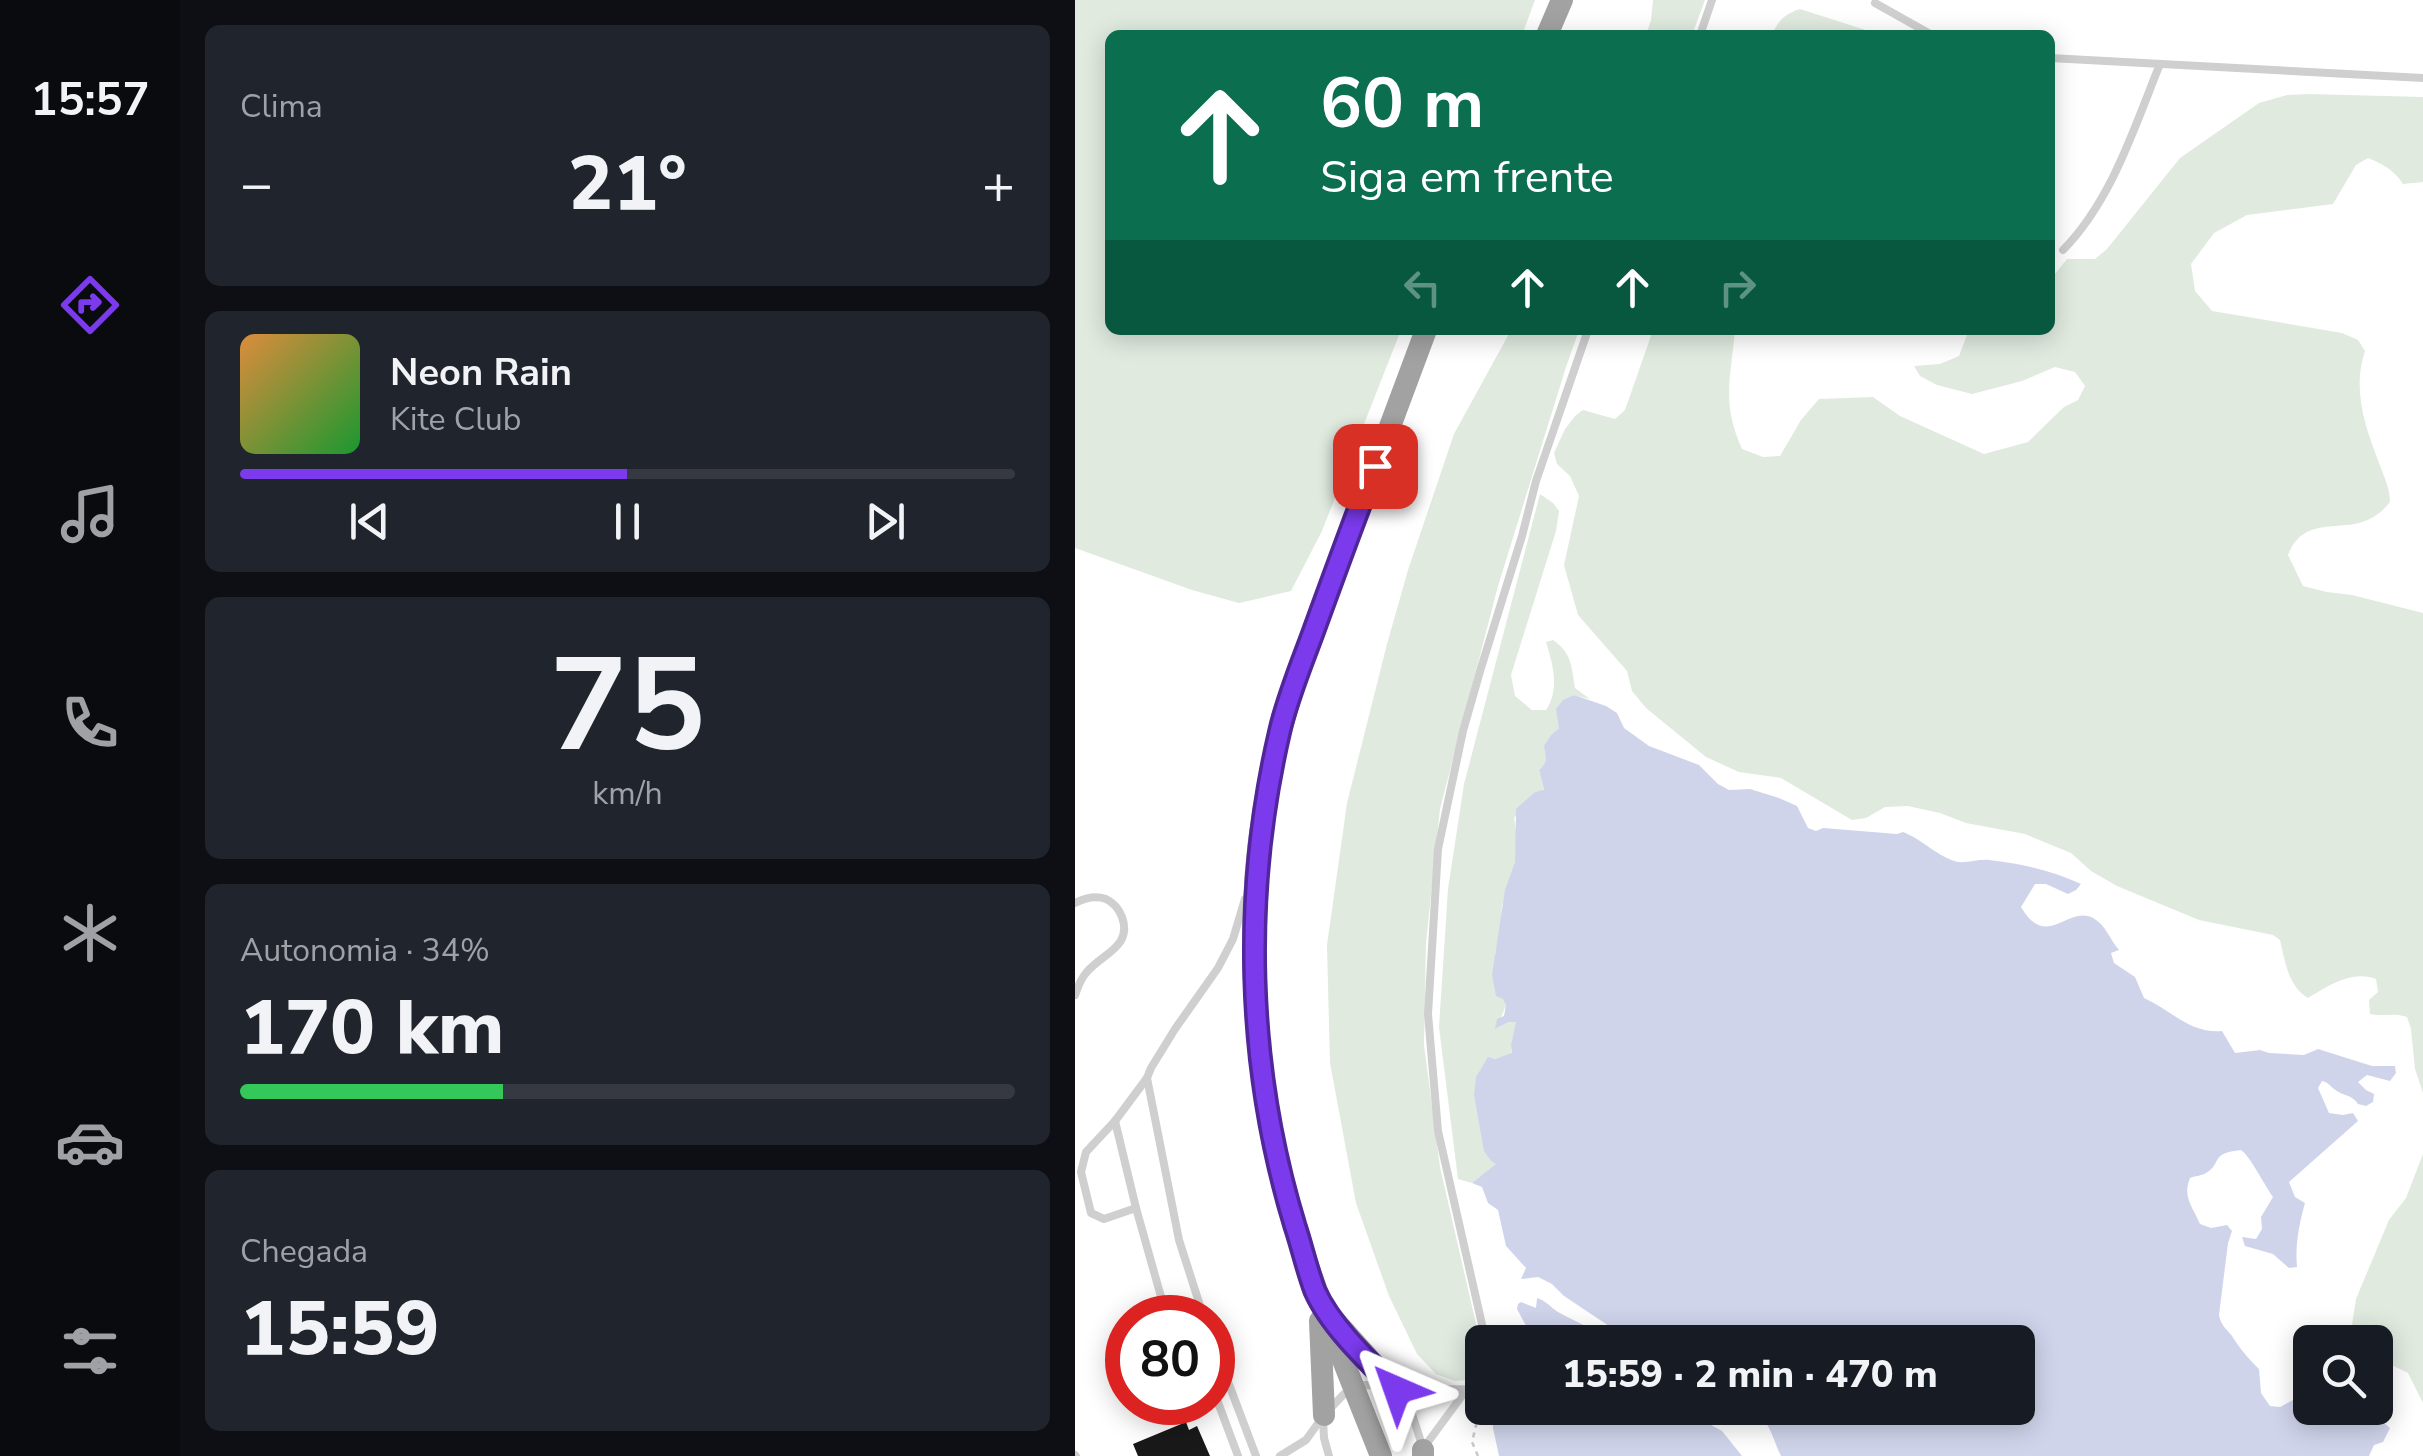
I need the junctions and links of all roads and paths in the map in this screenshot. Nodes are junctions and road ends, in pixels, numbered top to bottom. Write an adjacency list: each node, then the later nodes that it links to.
1 (1561, 0): 4 (highway)
2 (1712, 0): 5 (lane)
3 (1875, 2): 6 (lane)
4 (1549, 30)
5 (1702, 30)
6 (1923, 30)
7 (2055, 58): 8 (lane)
8 (2160, 64): 9 (lane); 10 (lane)
9 (2423, 78)
10 (2063, 250)
11 (1425, 335): 13 (highway)
12 (1586, 335): 22 (lane)
13 (1259, 852): 16 (lane); 19 (highway)
14 (1075, 903): 15 (lane)
15 (1075, 995)
16 (1147, 1078): 17 (lane); 21 (lane)
17 (1115, 1121): 18 (lane); 18 (lane)
18 (1136, 1208): 20 (lane)
19 (1316, 1293): 23 (highway); 25 (highway); 28 (highway)
20 (1161, 1295)
21 (1197, 1295)
22 (1483, 1325)
23 (1355, 1388): 25 (lane); 28 (lane); 36 (highway)
24 (1465, 1389): 25 (lane)
25 (1397, 1390): 31 (lane)
26 (1465, 1392): 31 (lane)
27 (1235, 1400): 33 (lane)
28 (1323, 1415): 34 (lane); 35 (lane)
29 (1226, 1425): 32 (lane)
30 (1476, 1425): 37 (path)
31 (1421, 1454)
32 (1237, 1456)
33 (1256, 1456)
34 (1280, 1456)
35 (1329, 1456)
36 (1381, 1456)
37 (1477, 1456)

